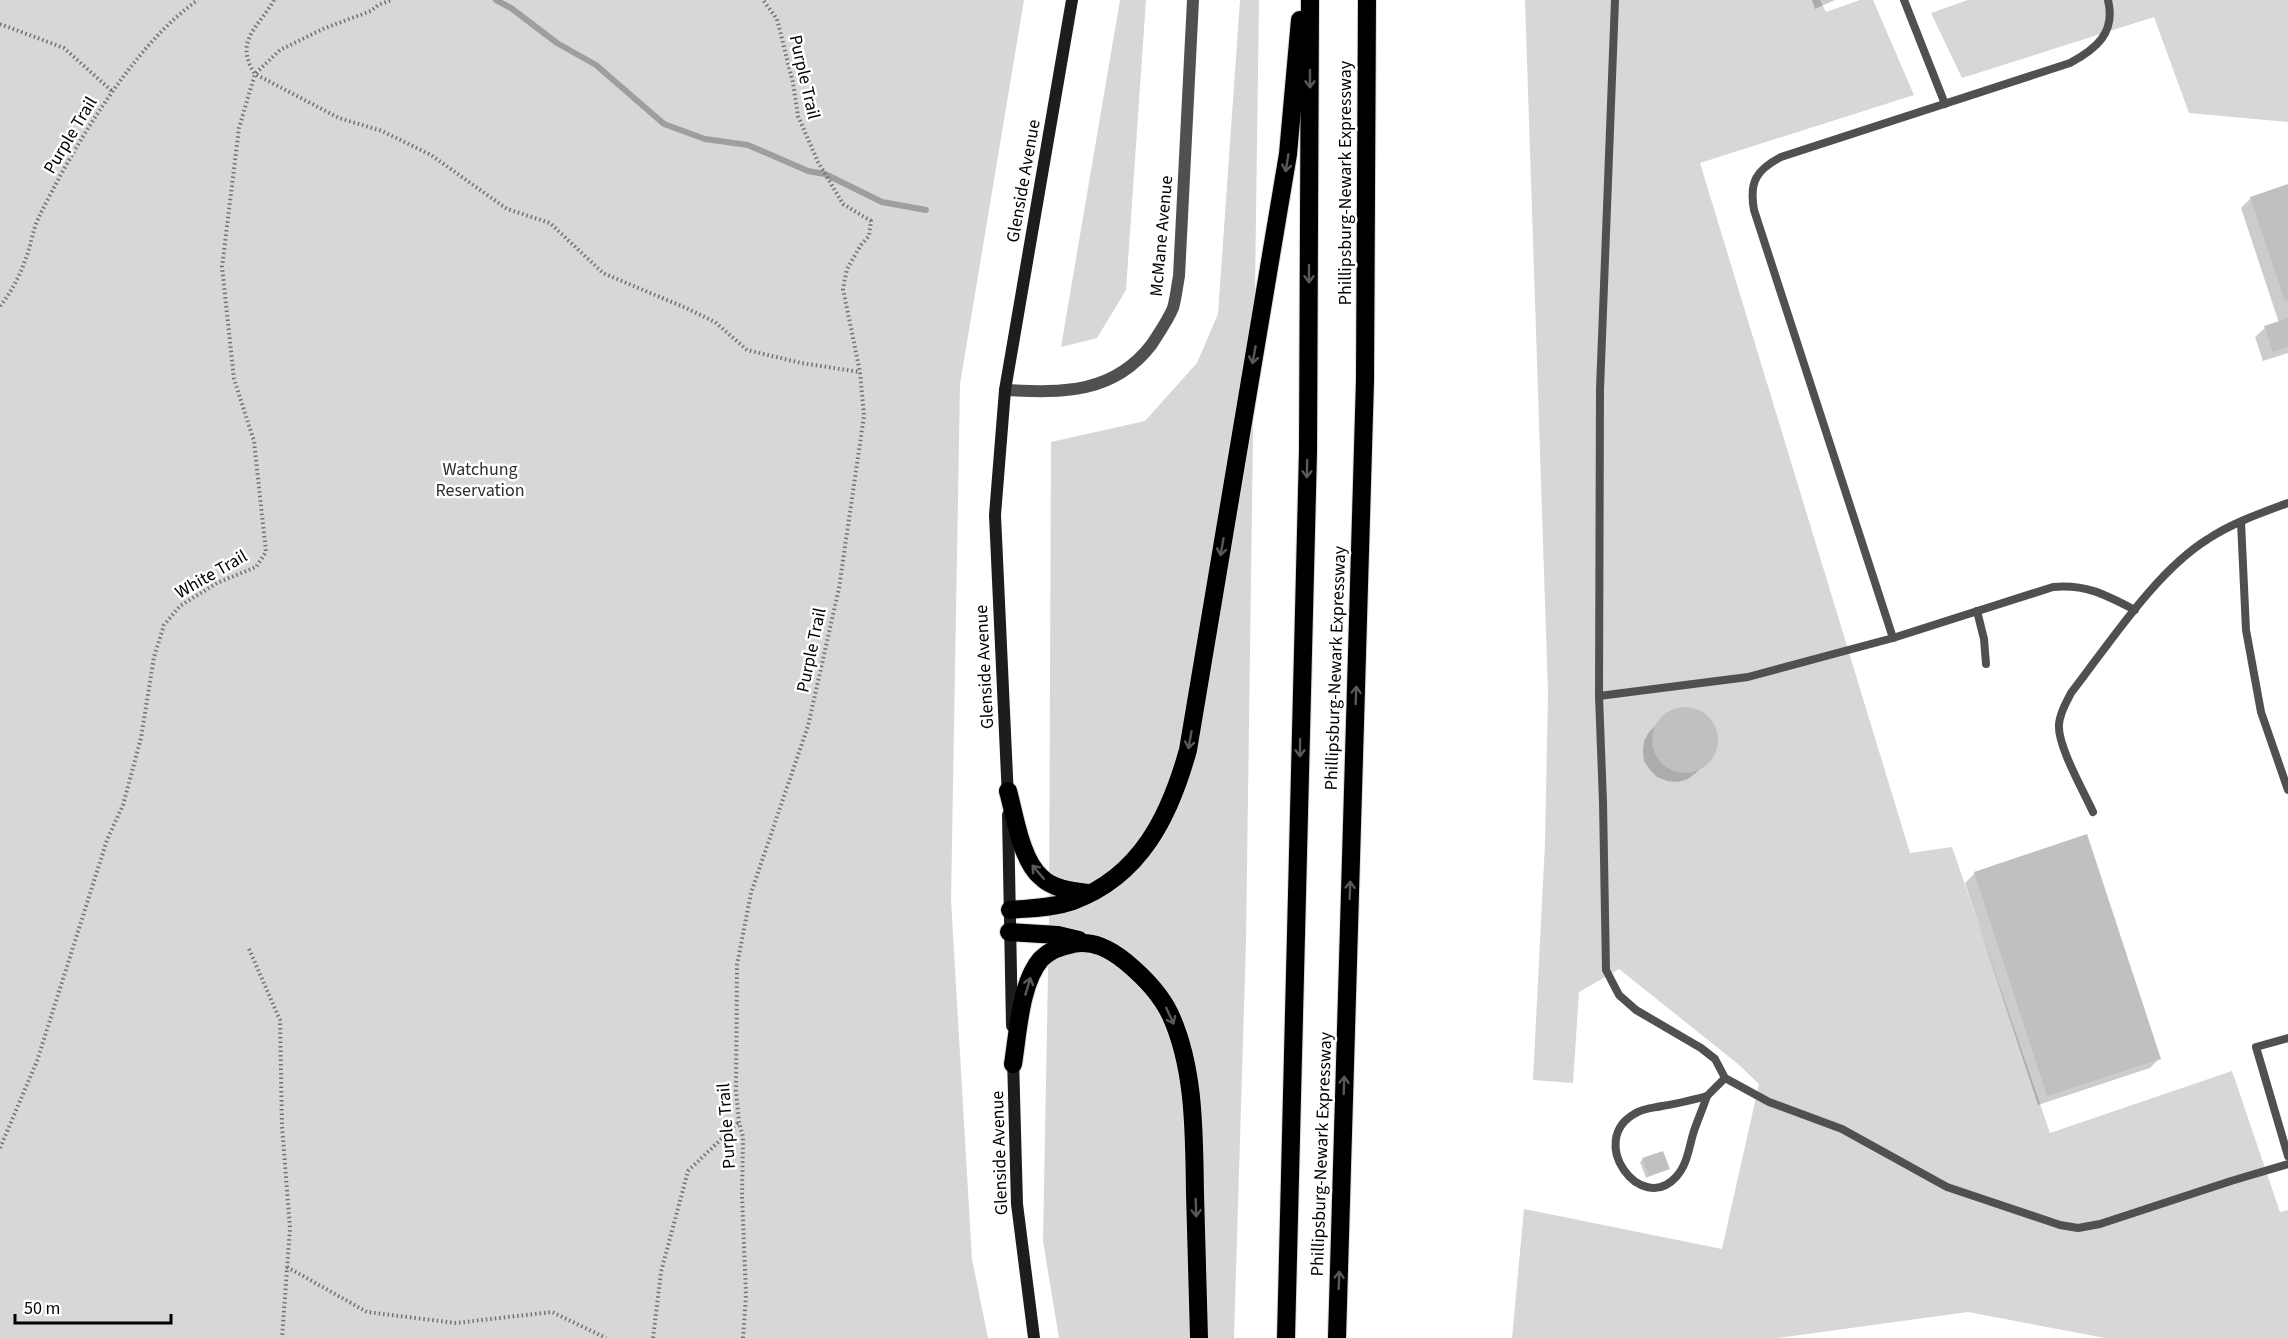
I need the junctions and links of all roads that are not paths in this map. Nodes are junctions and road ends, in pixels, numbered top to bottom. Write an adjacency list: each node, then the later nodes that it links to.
1 (1072, 0): 10 (main road, Glenside Avenue)
2 (1193, 0): 10 (street, McMane Avenue)
3 (1301, 0): 21 (highway, one-way to 21)
4 (1311, 0): 33 (highway, Phillipsburg-Newark Expressway, one-way to 33)
5 (1367, 0): 34 (highway, Phillipsburg-Newark Expressway, one-way to 5)
6 (1615, 0): 17 (lane)
7 (1904, 0): 9 (lane)
8 (2108, 0): 9 (lane)
9 (1945, 104): 15 (lane)
10 (1005, 390): 19 (main road, Glenside Avenue)
11 (2288, 503): 12 (lane)
12 (2241, 522): 13 (lane); 18 (lane)
13 (2135, 610): 14 (lane); 20 (lane)
14 (1977, 611): 15 (lane); 16 (lane)
15 (1893, 638): 17 (lane)
16 (1986, 664)
17 (1599, 696): 27 (lane)
18 (2288, 790)
19 (1008, 791): 21 (highway, one-way to 19); 22 (main road, Glenside Avenue)
20 (2093, 812)
21 (1090, 893): 22 (highway)
22 (1010, 910): 23 (main road, Glenside Avenue)
23 (1009, 932): 24 (highway); 26 (main road, Glenside Avenue)
24 (1086, 942): 26 (highway, one-way to 24); 32 (highway, one-way to 32)
25 (2288, 1038): 29 (lane)
26 (1013, 1064): 31 (main road, Glenside Avenue)
27 (1725, 1078): 28 (lane); 30 (lane)
28 (1707, 1096): 28 (lane)
29 (2288, 1156)
30 (2288, 1164)
31 (1034, 1338)
32 (1199, 1338)
33 (1286, 1338)
34 (1337, 1338)

